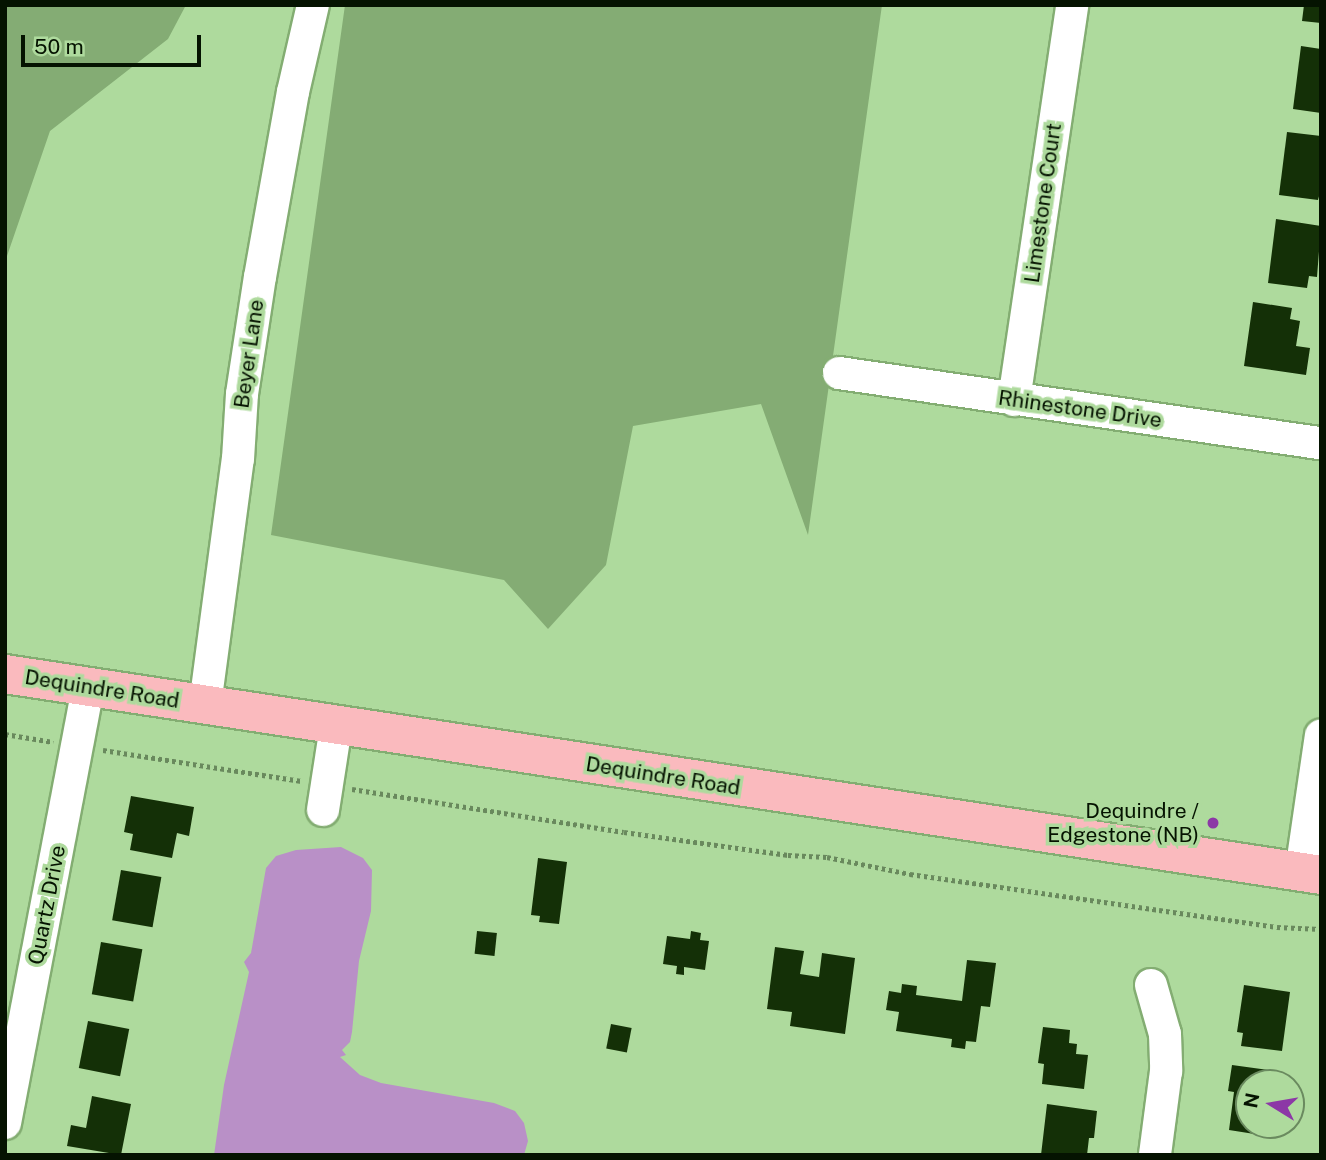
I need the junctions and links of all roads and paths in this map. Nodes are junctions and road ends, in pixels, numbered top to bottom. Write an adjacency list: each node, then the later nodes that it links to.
1 (313, 5): 8 (street, Beyer Lane)
2 (1072, 5): 4 (street, Limestone Court)
3 (839, 373): 4 (street, Rhinestone Drive)
4 (1014, 400): 5 (street, Rhinestone Drive)
5 (1321, 443)
6 (5, 674): 7 (main road, Dequindre Road)
7 (88, 687): 8 (main road, Dequindre Road); 18 (street, Quartz Drive)
8 (205, 705): 9 (main road, Dequindre Road)
9 (336, 726): 14 (street); 15 (main road, Dequindre Road)
10 (5, 734): 12 (path)
11 (1321, 735): 15 (street)
12 (58, 743)
13 (94, 749): 14 (path)
14 (325, 798): 16 (path)
15 (1311, 874)
16 (1321, 929)
17 (1152, 985): 19 (street)
18 (5, 1123)
19 (1155, 1155)

